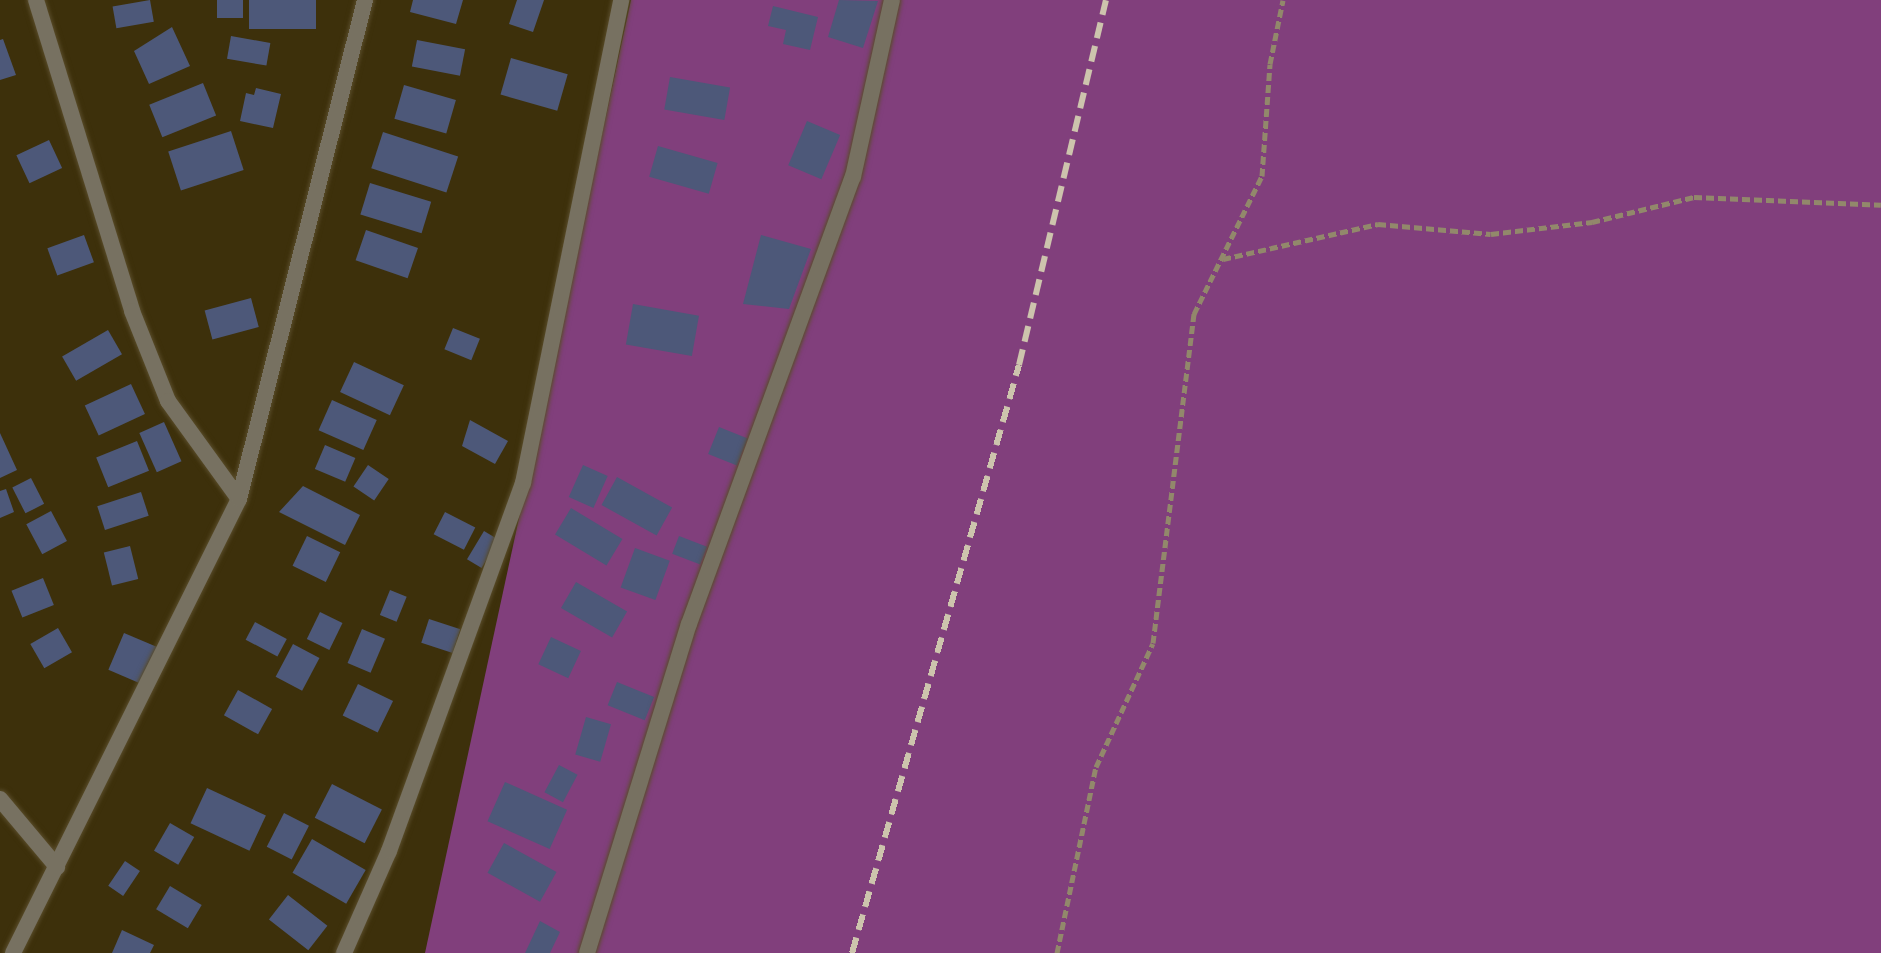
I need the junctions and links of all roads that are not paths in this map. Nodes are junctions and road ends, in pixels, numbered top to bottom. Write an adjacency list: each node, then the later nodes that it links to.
1 (36, 0): 5 (street)
2 (365, 0): 5 (street)
3 (621, 0): 9 (street)
4 (892, 0): 10 (street)
5 (239, 499): 7 (street)
6 (0, 799): 7 (street)
7 (57, 867): 8 (street)
8 (13, 953)
9 (344, 953)
10 (587, 953)

